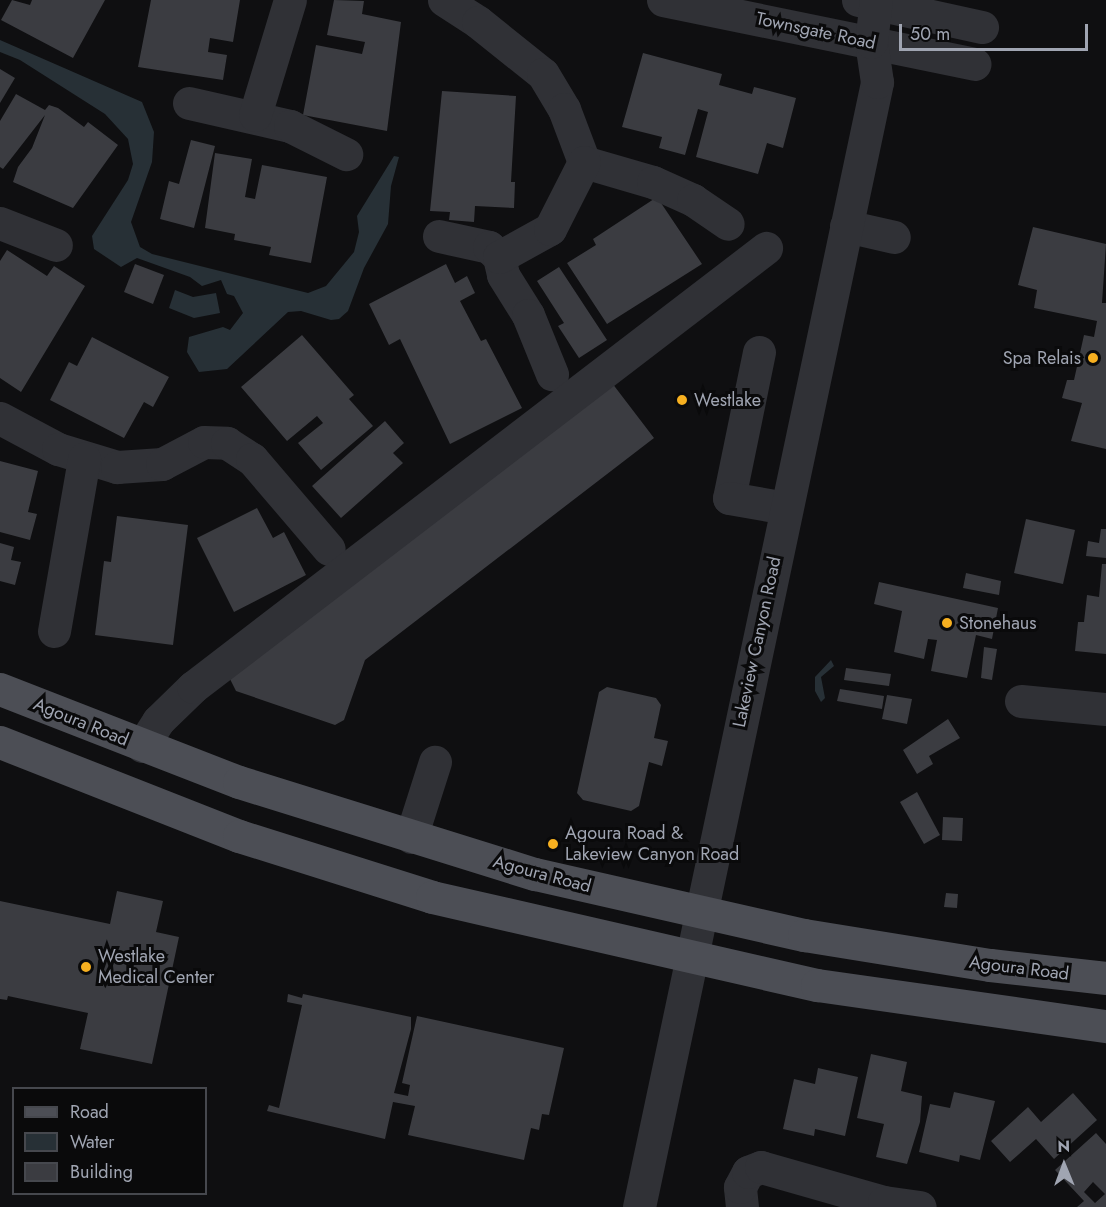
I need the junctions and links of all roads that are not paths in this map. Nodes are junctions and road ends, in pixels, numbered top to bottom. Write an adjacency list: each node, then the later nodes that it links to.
1 (290, 0): 10 (street)
2 (444, 0): 12 (street)
3 (663, 0): 7 (street, Townsgate Road)
4 (870, 1): 5 (street); 7 (street, Lakeview Canyon Road)
5 (913, 6): 6 (street); 7 (street)
6 (982, 27)
7 (885, 46): 8 (street, Townsgate Road); 15 (street, Lakeview Canyon Road)
8 (974, 64)
9 (189, 103): 10 (street)
10 (255, 115): 11 (street)
11 (346, 154)
12 (584, 162): 14 (street); 20 (street)
13 (0, 223): 18 (street)
14 (728, 224)
15 (846, 226): 17 (street); 25 (street, Lakeview Canyon Road)
16 (439, 236): 20 (street)
17 (894, 237)
18 (56, 245)
19 (766, 248): 32 (street)
20 (499, 258): 22 (street)
21 (759, 352): 25 (street)
22 (552, 374)
23 (0, 418): 24 (street)
24 (84, 459): 26 (street); 27 (street)
25 (786, 508): 35 (street, Lakeview Canyon Road)
26 (329, 549)
27 (54, 631)
28 (0, 689): 32 (main road, Agoura Road)
29 (1021, 701): 30 (street)
30 (1106, 709)
31 (0, 742): 36 (main road)
32 (142, 746): 34 (main road, Agoura Road)
33 (435, 762): 34 (street)
34 (411, 837): 35 (main road, Agoura Road)
35 (700, 914): 36 (street, Lakeview Canyon Road); 37 (main road, Agoura Road)
36 (691, 958): 38 (main road); 40 (street, Lakeview Canyon Road)
37 (1106, 978)
38 (1106, 1026)
39 (882, 1205): 41 (street); 42 (street)
40 (639, 1207)
41 (742, 1207)
42 (920, 1207)

